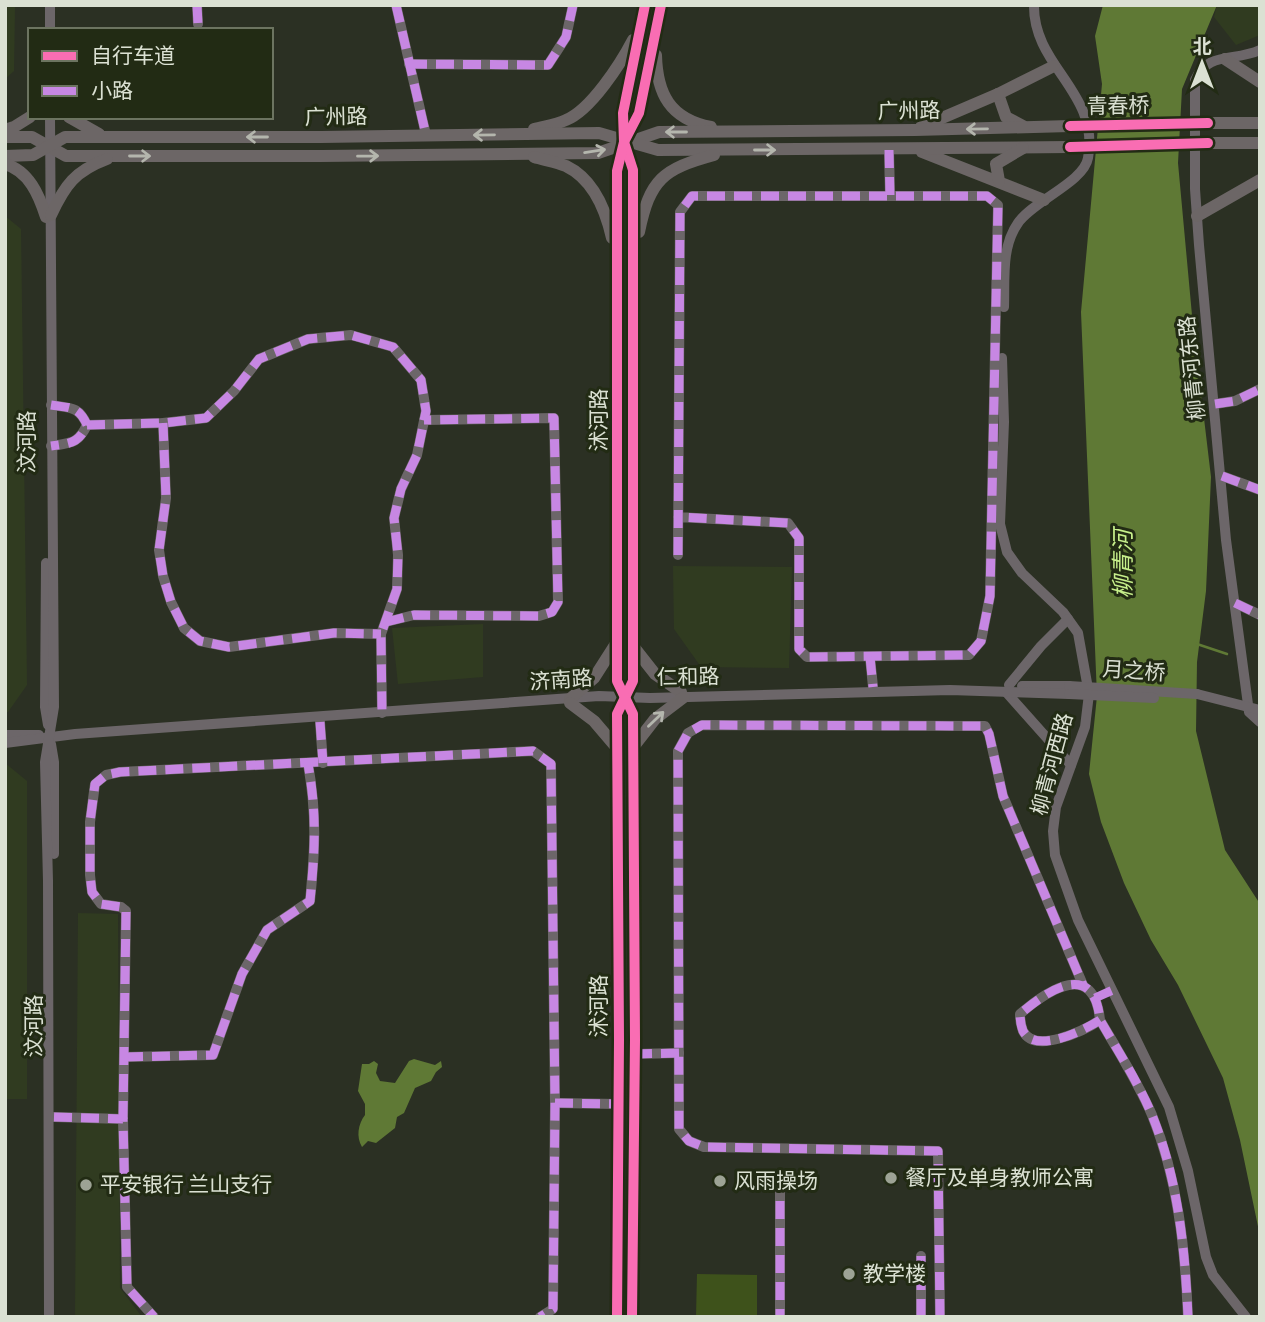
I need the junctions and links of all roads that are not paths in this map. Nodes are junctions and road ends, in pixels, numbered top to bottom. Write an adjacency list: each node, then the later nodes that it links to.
1 (50, 5): 10 (street)
2 (197, 5): 8 (street)
3 (396, 5): 14 (street)
4 (573, 5): 14 (street)
5 (645, 5): 9 (main road, 沭河路)
6 (661, 5): 11 (main road, 沭河路)
7 (1034, 5): 15 (street, 柳青河西路)
8 (198, 23)
9 (640, 24): 27 (main road); 31 (main road, 沭河路)
10 (50, 28)
11 (655, 34): 26 (main road); 31 (main road, 沭河路)
12 (1260, 50): 13 (street, 柳青河东路)
13 (1225, 59): 16 (main road); 50 (street, 柳青河东路)
14 (409, 64): 28 (street)
15 (1054, 66): 17 (main road); 48 (street, 柳青河西路)
16 (1260, 82)
17 (998, 94): 23 (main road); 25 (main road)
18 (28, 118): 24 (main road)
19 (50, 119): 34 (street, 汶河路)
20 (72, 119): 29 (main road)
21 (1259, 121): 22 (main road, 青春桥, bridge)
22 (1070, 126): 23 (main road, 广州路)
23 (1027, 127): 25 (main road, 广州路, one-way to 25)
24 (5, 130)
25 (915, 130): 26 (main road, 广州路)
26 (735, 131): 31 (main road, 广州路, one-way to 31)
27 (517, 134): 28 (main road, 广州路, one-way to 28); 31 (main road, 广州路)
28 (426, 135): 29 (main road, 广州路, one-way to 29)
29 (106, 136): 34 (main road, 广州路)
30 (5, 137): 34 (main road, 广州路)
31 (624, 142): 37 (main road, 广州路); 41 (main road, 广州路, one-way to 31); 51 (main road, 沭河路); 52 (main road, 沭河路)
32 (1244, 143): 33 (main road); 35 (main road, 青春桥, bridge); 40 (main road)
33 (1260, 143)
34 (50, 147): 42 (main road, 广州路); 43 (main road, 广州路); 49 (street, 汶河路)
35 (1070, 147): 36 (main road, 广州路)
36 (1023, 148): 39 (main road, 广州路); 46 (main road)
37 (729, 150): 38 (main road, 广州路, one-way to 38); 51 (main road)
38 (888, 150): 39 (main road, 广州路); 47 (street)
39 (915, 150): 46 (main road)
40 (1260, 150)
41 (520, 153): 43 (main road, 广州路, one-way to 41); 52 (main road)
42 (5, 156)
43 (114, 156): 49 (main road)
44 (5, 164): 49 (main road)
45 (1260, 180): 50 (main road)
46 (999, 181): 48 (main road)
47 (890, 196): 62 (street); 71 (street)
48 (1044, 200): 66 (street, 柳青河西路)
49 (48, 216): 55 (street, 汶河路); 83 (street, 汶河路)
50 (1197, 216): 54 (street, 柳青河东路)
51 (634, 256): 70 (main road, 沭河路)
52 (618, 260): 69 (main road, 沭河路)
53 (1260, 389): 54 (street)
54 (1215, 404): 60 (street, 柳青河东路)
55 (51, 405): 58 (street); 59 (street, 汶河路)
56 (424, 421): 57 (street); 67 (street); 67 (street)
57 (163, 423): 58 (street); 68 (street)
58 (87, 425): 59 (street)
59 (51, 446): 83 (street, 汶河路)
60 (1222, 476): 61 (street); 64 (street, 柳青河东路)
61 (1260, 490)
62 (678, 517): 63 (street); 71 (street)
63 (678, 555)
64 (1235, 603): 65 (street); 78 (street, 柳青河东路)
65 (1260, 615)
66 (1068, 619): 73 (street); 89 (street, 柳青河西路)
67 (386, 622): 68 (street)
68 (381, 634): 79 (street)
69 (617, 642): 76 (main road, 沭河路); 77 (main road)
70 (633, 646): 75 (main road); 76 (main road, 沭河路)
71 (870, 657): 72 (street)
72 (873, 687): 73 (street, 仁和路); 75 (street, 仁和路)
73 (1007, 689): 74 (street, 仁和路); 75 (street, 仁和路); 89 (street)
74 (1069, 690): 78 (street, 月之桥, bridge)
75 (682, 694): 76 (street, 仁和路); 85 (main road, one-way to 75)
76 (625, 697): 77 (street, 济南路); 85 (main road, 沭河路); 86 (main road, 沭河路)
77 (570, 701): 79 (street, 济南路); 80 (street, 济南路); 86 (main road)
78 (1254, 711): 81 (street)
79 (382, 713): 83 (street, 济南路)
80 (320, 722): 83 (street, 济南路); 87 (street)
81 (1260, 722)
82 (5, 735): 83 (street, 济南路)
83 (50, 736): 84 (street, 济南路); 99 (street, 汶河路); 103 (street, 汶河路)
84 (5, 743)
85 (633, 747): 95 (main road, 沭河路)
86 (617, 748): 98 (main road, 沭河路)
87 (323, 763): 88 (street); 97 (street)
88 (308, 764): 96 (street); 96 (street)
89 (1071, 765): 91 (street, 柳青河西路)
90 (1083, 985): 92 (street); 93 (street); 94 (street)
91 (1113, 990): 92 (street); 112 (street, 柳青河西路)
92 (1095, 999): 93 (street)
93 (1100, 1020): 111 (street)
94 (679, 1053): 95 (street); 110 (street)
95 (635, 1054): 107 (main road, 沭河路)
96 (125, 1057): 100 (street)
97 (555, 1103): 98 (street); 105 (street)
98 (618, 1104): 106 (main road, 沭河路)
99 (54, 1117): 100 (street); 103 (street, 汶河路)
100 (123, 1119): 104 (street)
101 (780, 1174): 108 (street)
102 (921, 1256): 109 (street)
103 (51, 1317)
104 (154, 1317)
105 (540, 1317)
106 (617, 1317)
107 (632, 1317)
108 (780, 1317)
109 (921, 1317)
110 (940, 1317)
111 (1188, 1317)
112 (1246, 1317)

